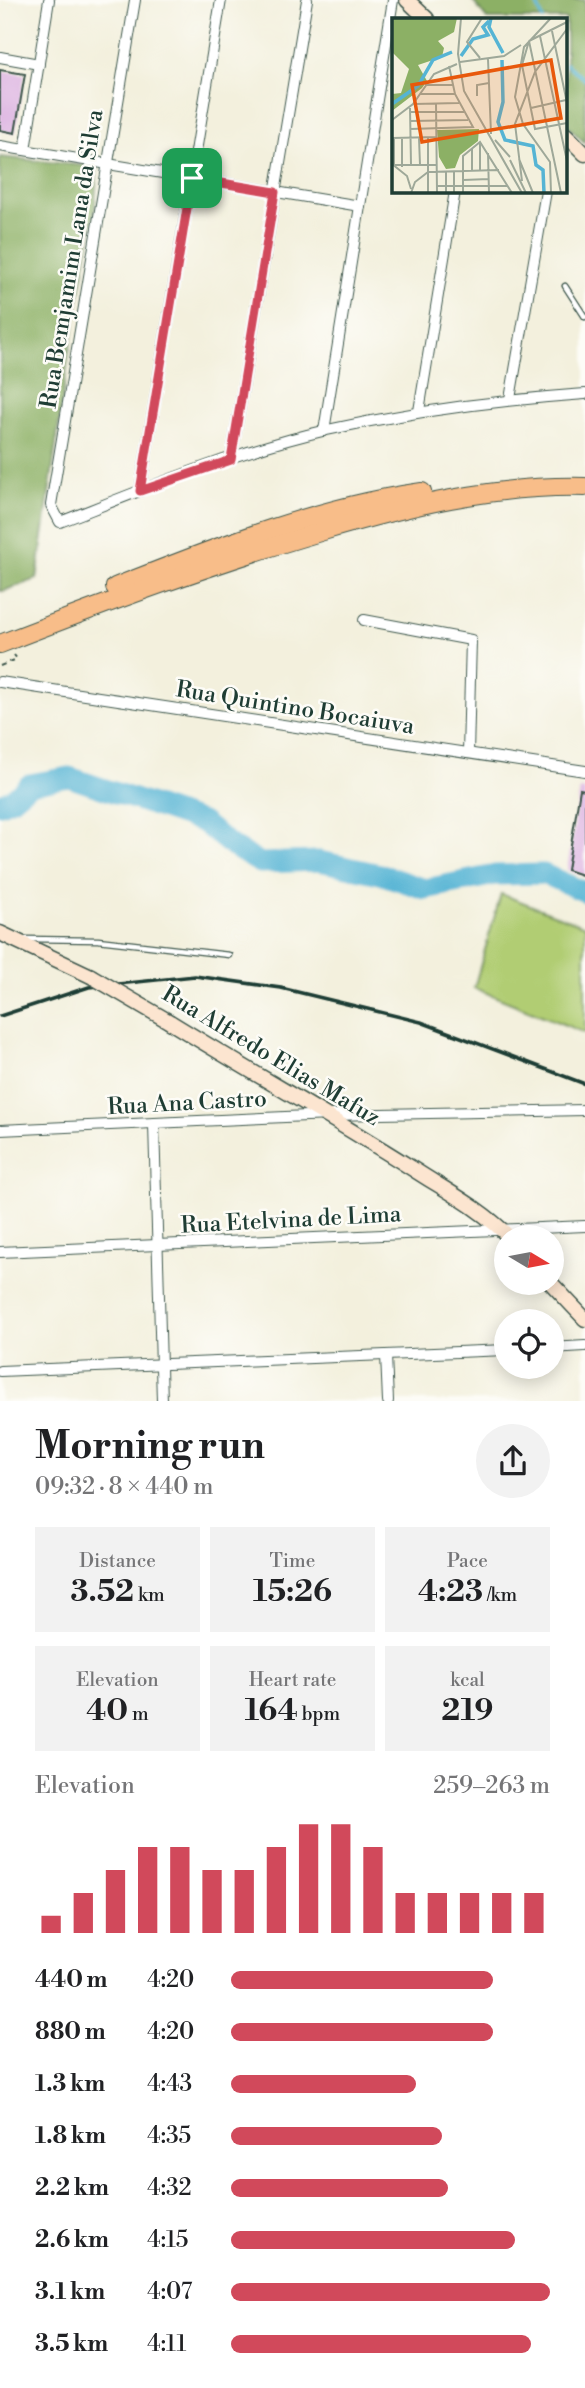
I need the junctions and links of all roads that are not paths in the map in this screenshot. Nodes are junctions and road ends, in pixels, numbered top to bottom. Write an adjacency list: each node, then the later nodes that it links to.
1 (49, 0): 9 (street)
2 (135, 0): 14 (street, Rua Bemjamim Lana da Silva)
3 (221, 0): 15 (street)
4 (307, 0): 16 (street)
5 (393, 0): 19 (street)
6 (407, 0): 7 (street)
7 (426, 18)
8 (0, 57): 9 (street)
9 (39, 64): 12 (street)
10 (568, 137): 13 (street)
11 (0, 146): 12 (street)
12 (25, 150): 14 (street)
13 (585, 154)
14 (107, 164): 15 (street); 29 (street, Rua Bemjamim Lana da Silva)
15 (192, 178): 16 (street); 29 (street)
16 (275, 192): 19 (street); 26 (street)
17 (455, 192): 24 (street)
18 (546, 192): 23 (street)
19 (360, 206): 25 (street)
20 (565, 286): 21 (lane)
21 (585, 317)
22 (585, 394): 23 (street)
23 (510, 399): 24 (street)
24 (419, 411): 25 (street)
25 (324, 431): 26 (street)
26 (231, 460): 29 (street)
27 (585, 474): 31 (highway)
28 (585, 487): 32 (highway)
29 (140, 491)
30 (364, 620): 34 (street)
31 (0, 631)
32 (0, 645)
33 (0, 682): 34 (street, Rua Quintino Bocaiuva)
34 (468, 753): 35 (street, Rua Quintino Bocaiuva)
35 (585, 771)
36 (0, 933): 37 (street, Rua Alfredo Elias Mafuz)
37 (18, 939): 38 (lane); 40 (street, Rua Alfredo Elias Mafuz, bridge)
38 (229, 955)
39 (585, 1110): 40 (street, Rua Ana Castro)
40 (330, 1115): 41 (street, Rua Ana Castro); 43 (street, Rua Alfredo Elias Mafuz)
41 (154, 1124): 42 (street, Rua Ana Castro); 47 (street)
42 (0, 1130)
43 (494, 1226)
44 (585, 1226): 45 (street, Rua Etelvina de Lima)
45 (564, 1228)
46 (494, 1233): 47 (street, Rua Etelvina de Lima)
47 (156, 1246): 48 (street, Rua Etelvina de Lima); 55 (street)
48 (0, 1252)
49 (562, 1295): 50 (street)
50 (585, 1319)
51 (585, 1346): 52 (street)
52 (564, 1347)
53 (494, 1351): 54 (street)
54 (386, 1356): 55 (street); 58 (street)
55 (161, 1365): 56 (street); 57 (street)
56 (0, 1371)
57 (162, 1401)
58 (388, 1401)

